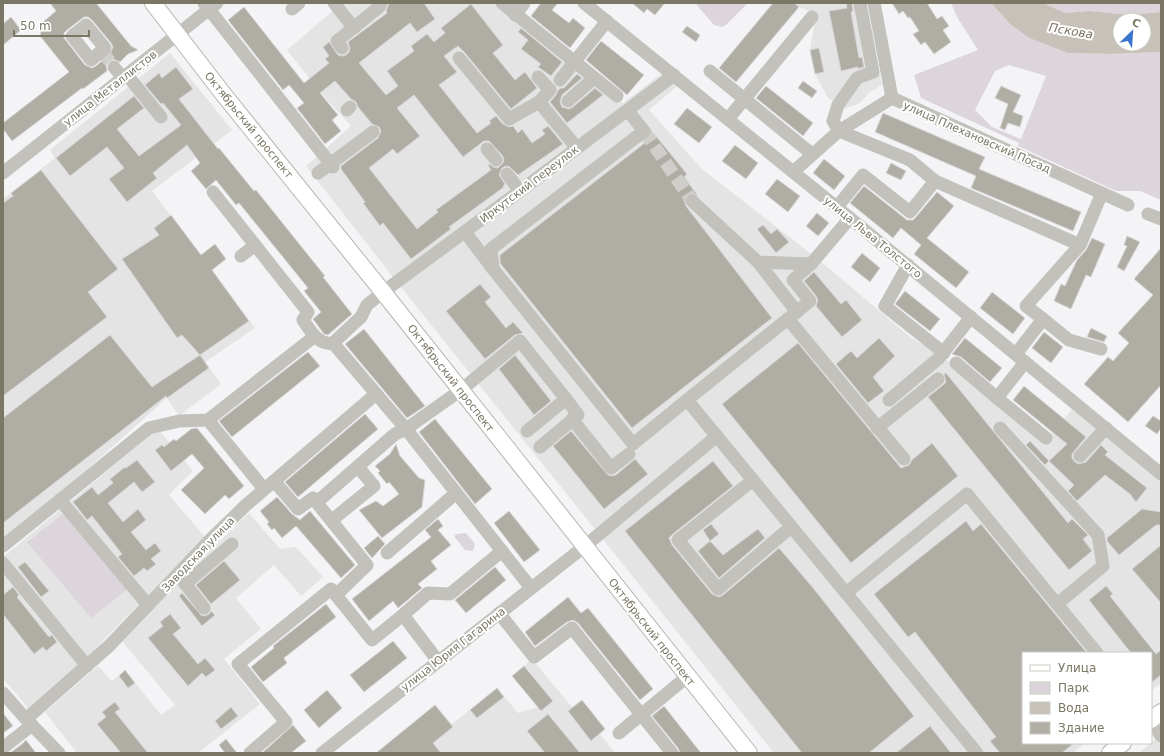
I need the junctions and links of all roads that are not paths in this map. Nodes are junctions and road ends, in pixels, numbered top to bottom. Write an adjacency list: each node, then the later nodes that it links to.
1 (152, 3): 14 (main road, Октябрьский проспект)
2 (334, 3): 13 (street)
3 (381, 3): 13 (street)
4 (502, 3): 10 (street)
5 (524, 3): 10 (street)
6 (584, 3): 12 (street, улица Льва Толстого)
7 (860, 3): 33 (street)
8 (874, 3): 26 (street, улица Плехановский Посад)
9 (210, 5): 14 (street, улица Металлистов); 39 (street)
10 (515, 15): 17 (street)
11 (812, 17): 27 (street)
12 (607, 21): 17 (street); 20 (street, улица Льва Толстого)
13 (354, 28): 15 (street)
14 (178, 35): 21 (street, улица Металлистов); 62 (main road, Октябрьский проспект)
15 (342, 48)
16 (459, 58): 29 (street)
17 (574, 62): 23 (street); 24 (street)
18 (114, 66): 21 (street)
19 (710, 71): 27 (street)
20 (674, 75): 30 (street, Иркутский переулок); 32 (street, улица Льва Толстого)
21 (125, 77): 31 (street); 41 (street, улица Металлистов)
22 (538, 77): 29 (street)
23 (594, 78): 25 (street); 28 (street)
24 (560, 80)
25 (617, 96)
26 (892, 98): 33 (street); 47 (street, улица Плехановский Посад)
27 (744, 100): 32 (street); 37 (street)
28 (568, 101)
29 (539, 102): 35 (street)
30 (628, 111): 35 (street, Иркутский переулок); 61 (street)
31 (161, 117)
32 (728, 119): 40 (street, улица Льва Толстого)
33 (839, 131): 37 (street); 44 (street)
34 (372, 132): 39 (street)
35 (578, 148): 45 (street, Иркутский переулок)
36 (487, 149): 38 (street)
37 (812, 154): 40 (street)
38 (496, 160)
39 (332, 165): 42 (street)
40 (794, 172): 50 (street, улица Льва Толстого)
41 (3, 173)
42 (318, 173)
43 (507, 174): 45 (street)
44 (934, 181): 50 (street); 56 (street)
45 (520, 191): 54 (street, Иркутский переулок)
46 (213, 192): 55 (street)
47 (1102, 193): 49 (street, улица Плехановский Посад); 56 (street)
48 (692, 201): 58 (street)
49 (1128, 205)
50 (837, 207): 52 (street, улица Льва Толстого)
51 (1148, 214): 53 (street)
52 (850, 218): 59 (street); 60 (street, улица Льва Толстого)
53 (1161, 219)
54 (465, 232): 61 (street); 62 (street, Иркутский переулок)
55 (255, 245): 57 (street); 66 (street)
56 (1080, 245): 65 (street)
57 (241, 256)
58 (758, 262): 59 (street); 63 (street)
59 (811, 264): 63 (street)
60 (908, 266): 64 (street, улица Льва Толстого); 69 (street)
61 (493, 269): 77 (street)
62 (383, 292): 67 (street, Иркутский переулок); 73 (main road, Октябрьский проспект)
63 (792, 316): 77 (street); 81 (street)
64 (971, 317): 69 (street); 70 (street, улица Льва Толстого)
65 (1043, 319): 68 (street); 70 (street)
66 (315, 336): 67 (street); 80 (street)
67 (333, 343): 74 (street)
68 (1101, 349)
69 (944, 353): 78 (street)
70 (1021, 358): 75 (street); 83 (street, улица Льва Толстого)
71 (956, 363): 75 (street)
72 (938, 380): 81 (street)
73 (461, 390): 76 (street); 84 (street); 103 (main road, Октябрьский проспект)
74 (376, 394): 84 (street); 95 (street, Заводская улица)
75 (997, 398): 87 (street)
76 (566, 399): 79 (street); 85 (street)
77 (687, 400): 86 (street)
78 (889, 400)
79 (572, 419): 88 (street); 89 (street)
80 (208, 420): 95 (street); 97 (street)
81 (877, 428): 91 (street)
82 (1000, 428): 111 (street)
83 (1106, 428): 90 (street); 93 (street, улица Льва Толстого)
84 (406, 429): 92 (street); 96 (street)
85 (527, 431)
86 (717, 436): 94 (street); 103 (street, улица Юрия Гагарина)
87 (1046, 438)
88 (540, 447)
89 (629, 454)
90 (1080, 456)
91 (904, 459)
92 (358, 467): 98 (street); 99 (street)
93 (1161, 474)
94 (753, 480): 100 (street); 100 (street)
95 (269, 485): 98 (street); 107 (street, Заводская улица)
96 (456, 493): 104 (street); 105 (street)
97 (60, 500): 102 (street); 112 (street)
98 (317, 502): 99 (street)
99 (332, 520): 110 (street)
100 (791, 527): 109 (street)
101 (232, 544): 107 (street)
102 (3, 546)
103 (585, 546): 108 (street, улица Юрия Гагарина); 119 (main road, Октябрьский проспект)
104 (502, 551): 108 (street); 115 (street)
105 (386, 553)
106 (3, 563): 118 (street)
107 (181, 579): 112 (street, Заводская улица); 113 (street)
108 (531, 588): 114 (street, улица Юрия Гагарина)
109 (846, 593): 111 (street); 135 (street)
110 (336, 596): 115 (street); 131 (street)
111 (1057, 604): 116 (street)
112 (148, 605): 118 (street, Заводская улица)
113 (204, 608)
114 (499, 613): 117 (street, улица Юрия Гагарина); 122 (street)
115 (403, 615): 117 (street)
116 (1096, 652)
117 (438, 661): 132 (street, улица Юрия Гагарина)
118 (87, 666): 124 (street, Заводская улица)
119 (688, 676): 122 (street); 134 (main road, Октябрьский проспект)
120 (3, 693): 124 (street)
121 (1161, 712): 123 (main road)
122 (641, 714): 126 (street); 133 (street)
123 (1152, 719)
124 (29, 722): 129 (street, Заводская улица); 130 (street)
125 (1152, 722): 127 (street)
126 (619, 733)
127 (1161, 736)
128 (1122, 744): 136 (main road)
129 (3, 748)
130 (59, 753)
131 (250, 753)
132 (322, 753)
133 (672, 753)
134 (749, 753)
135 (977, 753)
136 (1110, 753)

